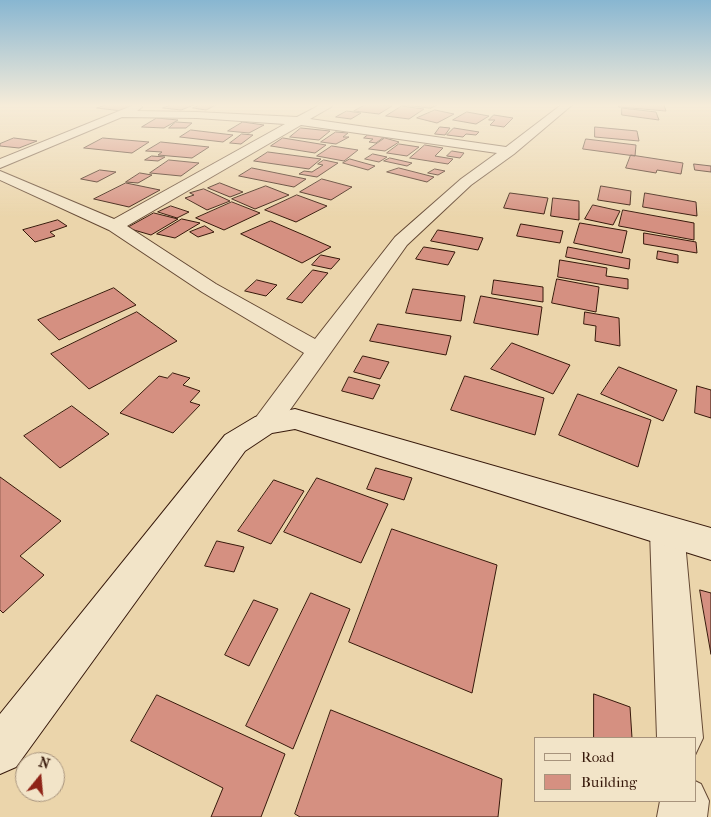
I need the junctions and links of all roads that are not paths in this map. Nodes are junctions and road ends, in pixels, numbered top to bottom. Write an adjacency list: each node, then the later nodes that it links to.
1 (51, 143): 6 (street)
2 (259, 143): 8 (street)
3 (454, 143): 5 (street)
4 (519, 143): 5 (street)
5 (509, 151): 9 (street)
6 (0, 164)
7 (0, 175): 8 (street)
8 (115, 226): 9 (street)
9 (319, 351): 10 (street)
10 (264, 424): 11 (street); 14 (street)
11 (667, 531): 12 (street); 13 (street)
12 (711, 544)
13 (680, 737)
14 (0, 751)
15 (684, 802): 16 (street)
16 (682, 817)

